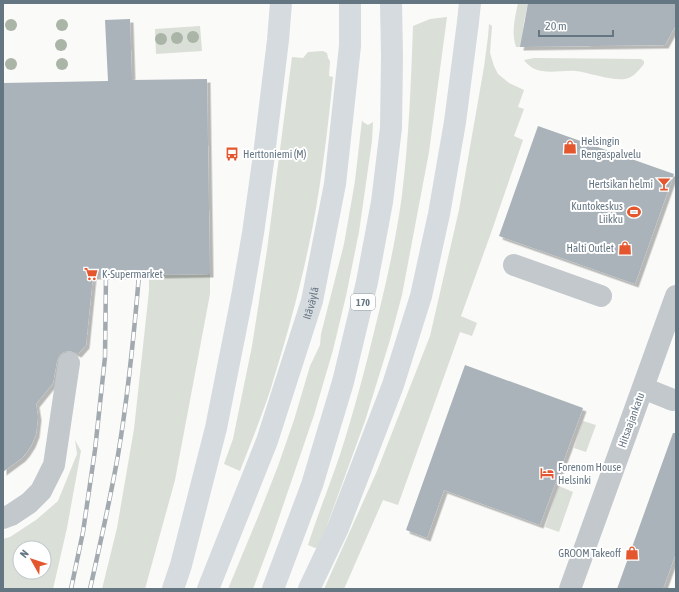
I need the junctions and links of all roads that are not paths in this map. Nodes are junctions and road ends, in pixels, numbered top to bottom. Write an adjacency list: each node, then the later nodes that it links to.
1 (281, 3): 12 (highway)
2 (350, 3): 13 (highway, Itäväylä)
3 (391, 3): 14 (highway, 170)
4 (470, 3): 15 (highway)
5 (514, 264): 6 (street)
6 (601, 296)
7 (676, 296): 9 (street, Hitsaajankatu)
8 (69, 363): 11 (street)
9 (643, 388): 10 (street); 16 (street, Hitsaajankatu)
10 (673, 400)
11 (3, 518)
12 (173, 589)
13 (208, 589)
14 (273, 589)
15 (309, 589)
16 (570, 589)

